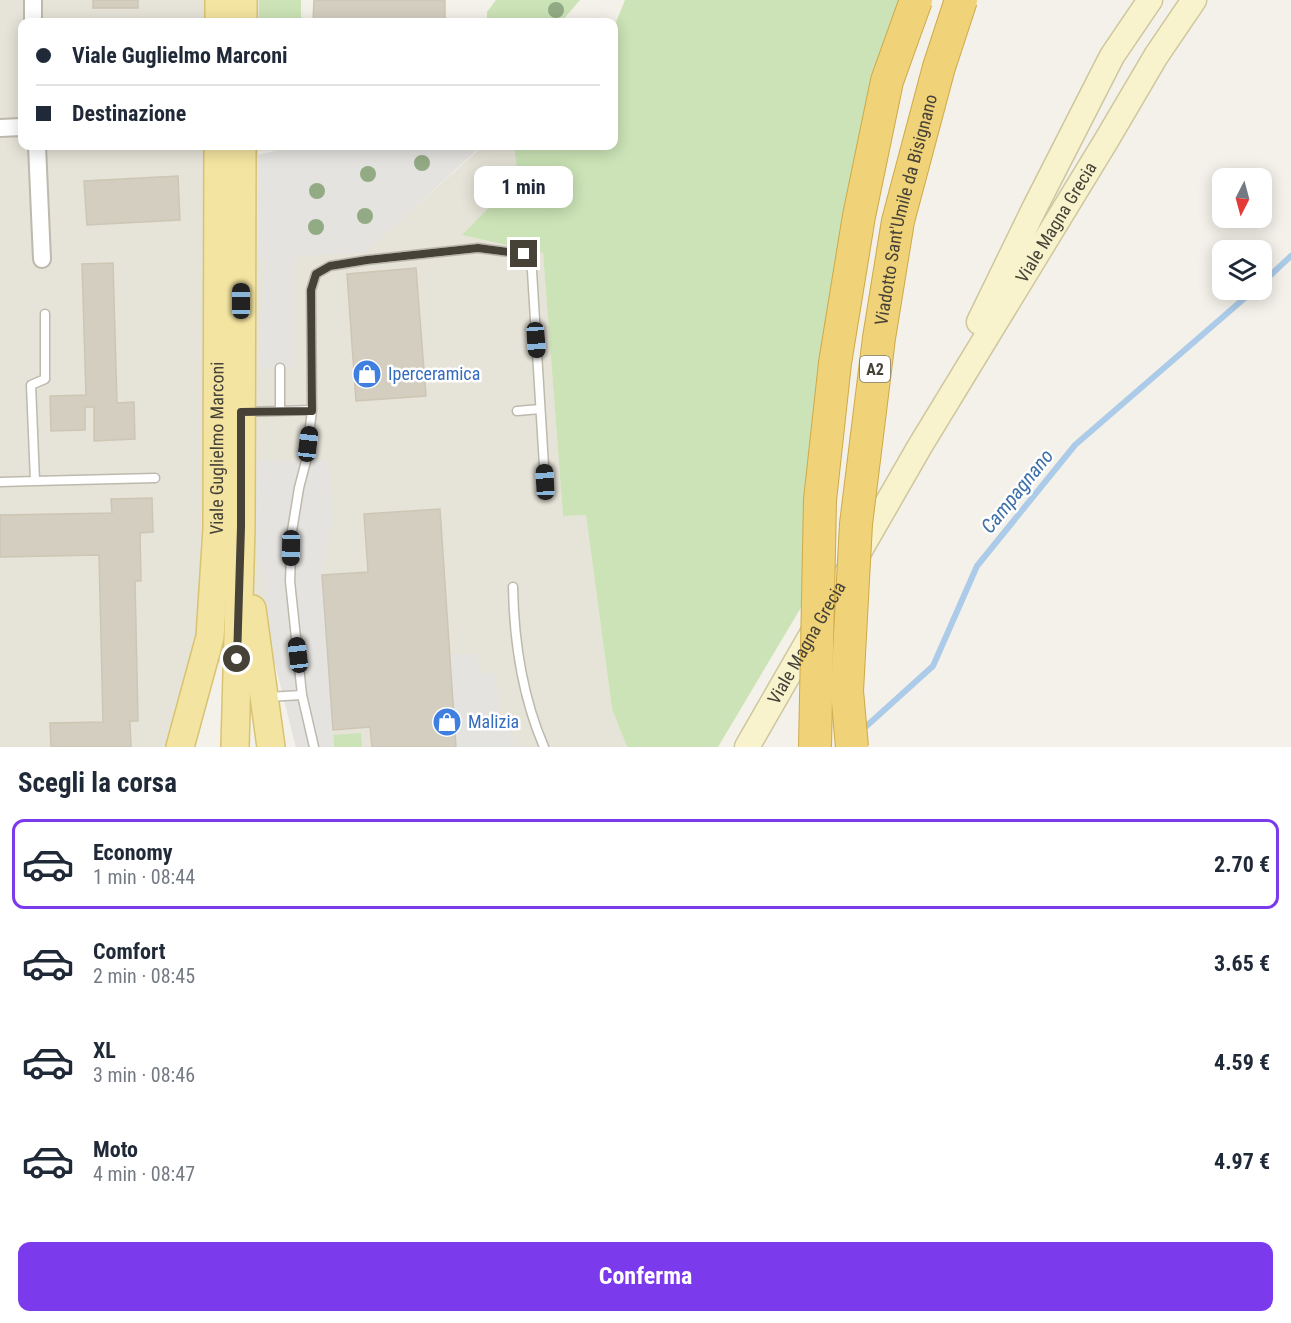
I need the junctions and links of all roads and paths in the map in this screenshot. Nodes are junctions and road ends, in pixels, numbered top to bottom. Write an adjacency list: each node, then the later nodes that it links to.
1 (33, 0): 8 (street)
2 (219, 0): 9 (main road)
3 (243, 0): 10 (main road)
4 (916, 0): 39 (highway, A2, bridge)
5 (961, 0): 40 (highway, Viadotto Sant'Umile da Bisignano / A2, bridge)
6 (1150, 0): 24 (street, Viale Magna Grecia)
7 (1194, 0): 24 (street, Viale Magna Grecia)
8 (33, 18)
9 (219, 18)
10 (243, 18)
11 (18, 127): 12 (street)
12 (0, 128)
13 (37, 150): 16 (street)
14 (218, 150): 33 (main road, Viale Guglielmo Marconi)
15 (242, 150): 23 (main road, Viale Guglielmo Marconi)
16 (42, 259)
17 (45, 314): 26 (lane)
18 (279, 368): 20 (lane)
19 (540, 409): 21 (lane); 22 (lane); 28 (lane)
20 (280, 411): 21 (lane); 23 (lane)
21 (312, 411): 31 (lane)
22 (517, 411)
23 (241, 412): 29 (main road, Viale Guglielmo Marconi)
24 (920, 446): 38 (street, Viale Magna Grecia)
25 (155, 478): 26 (lane)
26 (35, 481): 27 (lane)
27 (0, 482)
28 (545, 482)
29 (241, 527): 32 (main road); 34 (main road, Viale Guglielmo Marconi)
30 (513, 587): 37 (lane)
31 (302, 695): 32 (lane); 36 (lane)
32 (263, 697): 35 (main road)
33 (180, 747)
34 (235, 747)
35 (271, 747)
36 (314, 747)
37 (544, 747)
38 (747, 747)
39 (815, 747)
40 (852, 747)

